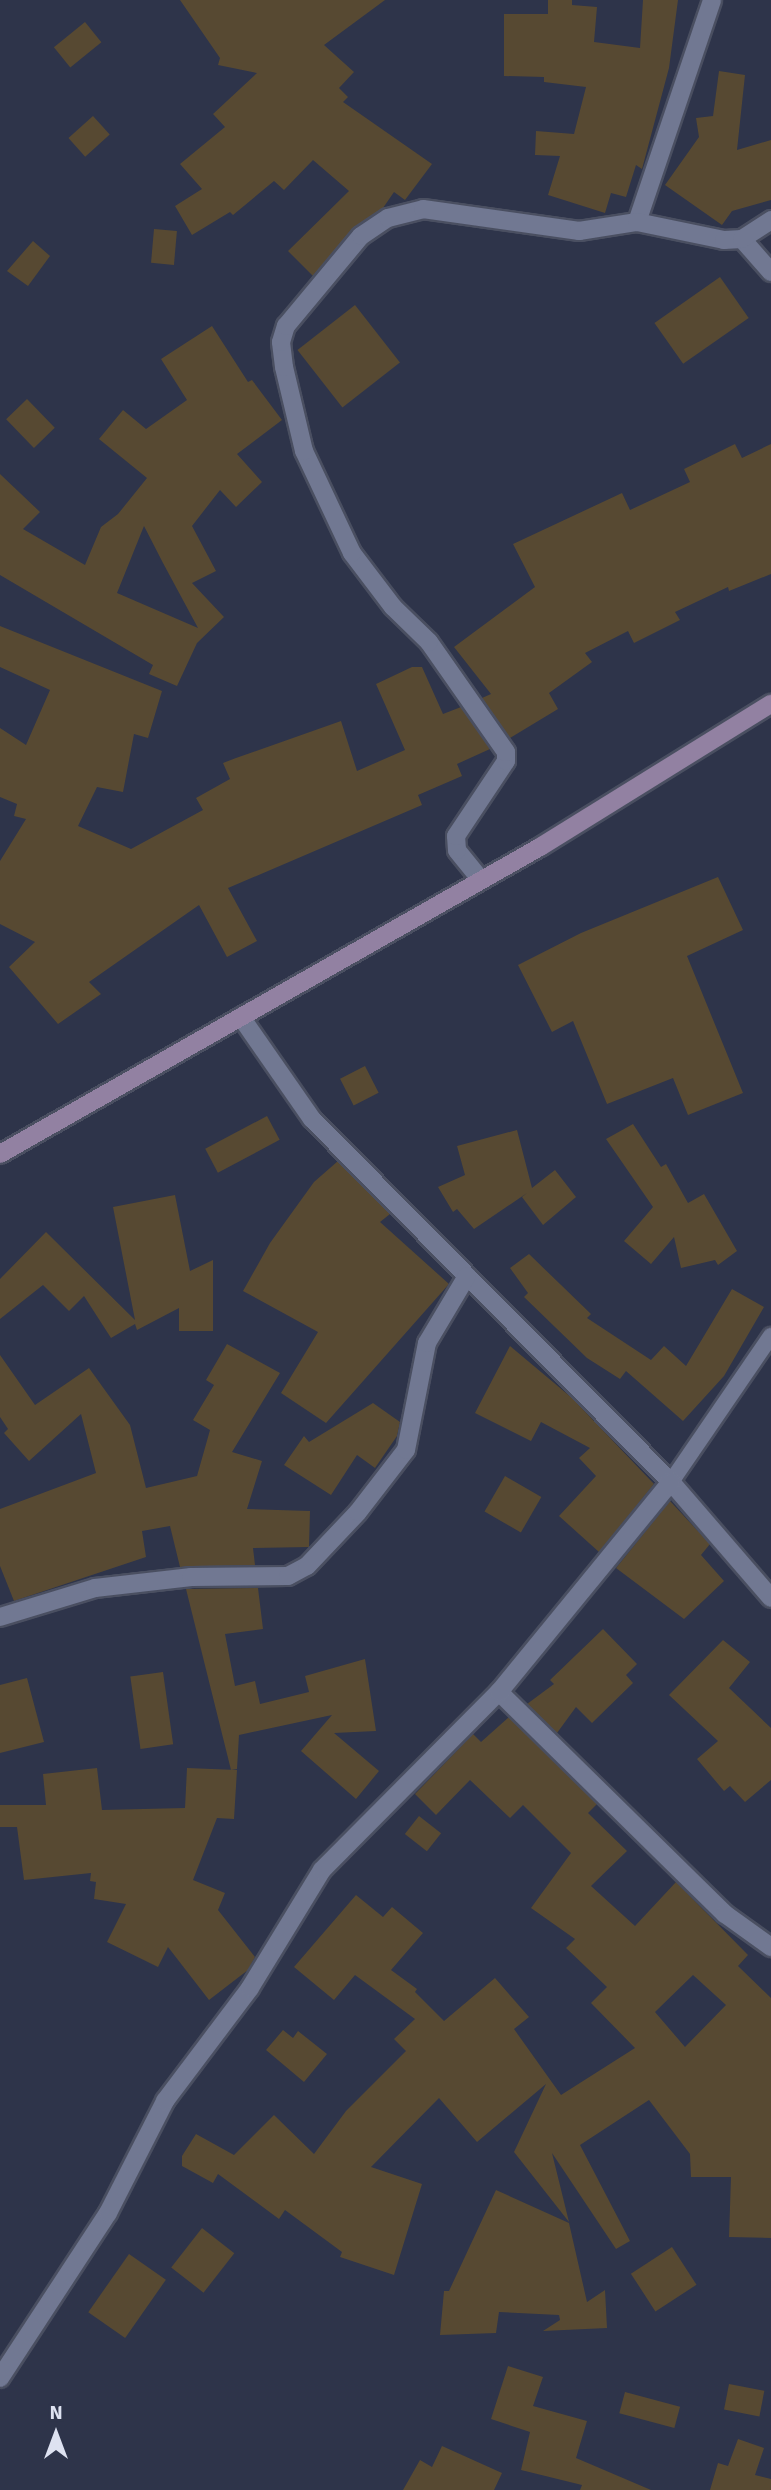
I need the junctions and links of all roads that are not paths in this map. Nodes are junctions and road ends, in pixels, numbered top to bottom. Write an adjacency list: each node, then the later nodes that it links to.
1 (712, 0): 3 (street)
2 (771, 220): 4 (street)
3 (637, 222): 4 (street); 7 (street)
4 (742, 239): 5 (street)
5 (771, 272)
6 (771, 704): 7 (main road)
7 (481, 880): 8 (main road)
8 (241, 1017): 9 (main road); 10 (street)
9 (0, 1154)
10 (467, 1276): 12 (street); 14 (street)
11 (771, 1336): 12 (lane)
12 (671, 1482): 13 (street); 15 (street)
13 (771, 1598)
14 (0, 1617)
15 (499, 1692): 16 (street); 17 (street)
16 (771, 1947)
17 (0, 2378)

